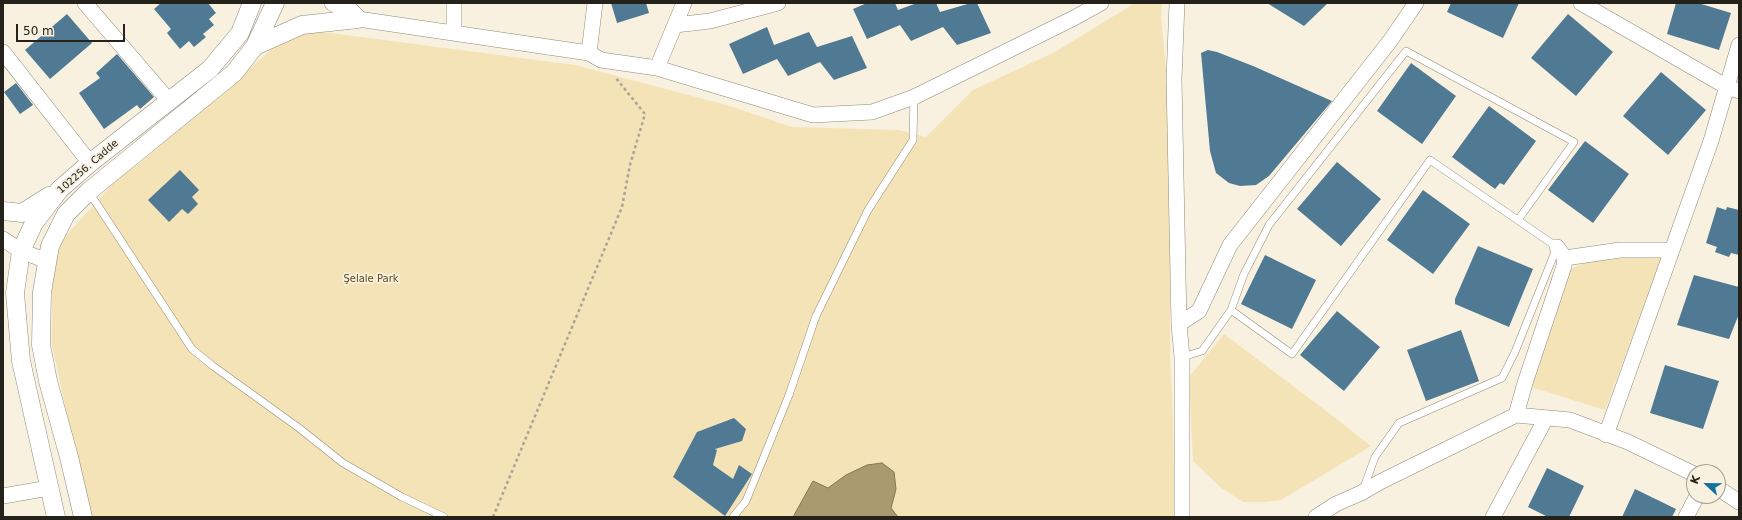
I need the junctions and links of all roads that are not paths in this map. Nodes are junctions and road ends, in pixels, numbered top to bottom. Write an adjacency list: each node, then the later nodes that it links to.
1 (85, 3): 24 (street)
2 (252, 3): 24 (street, 102256. Cadde)
3 (275, 3): 18 (street, 102256. Cadde)
4 (332, 3): 14 (street)
5 (342, 3): 14 (street)
6 (454, 3): 16 (street)
7 (595, 3): 20 (street)
8 (684, 3): 15 (street)
9 (778, 3): 15 (street)
10 (1100, 3): 23 (street)
11 (1177, 3): 38 (street)
12 (1416, 3): 38 (street)
13 (1581, 3): 22 (street)
14 (358, 19): 16 (street); 18 (street)
15 (675, 25): 21 (street)
16 (454, 32): 20 (street)
17 (1739, 45): 22 (street)
18 (254, 46): 27 (street, 102256. Cadde)
19 (3, 52): 25 (street)
20 (595, 56): 21 (street)
21 (657, 68): 23 (street)
22 (1733, 89): 31 (street)
23 (914, 97): 53 (lane)
24 (169, 101): 25 (street, 102256. Cadde)
25 (90, 163): 26 (street, 102256. Cadde)
26 (60, 189): 28 (street); 32 (street, 102256. Cadde)
27 (88, 192): 34 (street, 102256. Cadde); 52 (lane)
28 (3, 211)
29 (1518, 220): 33 (lane); 36 (lane); 36 (lane)
30 (3, 239): 32 (street)
31 (1672, 250): 33 (street); 42 (street)
32 (21, 252): 34 (street); 37 (street, 102256. Cadde)
33 (1561, 252): 40 (street); 46 (lane)
34 (47, 261): 51 (street, 102256. Cadde)
35 (3, 302): 37 (street)
36 (1231, 310): 39 (lane)
37 (17, 321): 44 (street, 102256. Cadde)
38 (1179, 324): 39 (street)
39 (1182, 357): 54 (street)
40 (1516, 415): 41 (street); 46 (street)
41 (1546, 418): 42 (street); 56 (street)
42 (1606, 435): 43 (street)
43 (1686, 470)
44 (49, 488): 47 (street); 50 (street, 102256. Cadde)
45 (1726, 493): 48 (street)
46 (1361, 494): 55 (street)
47 (3, 496)
48 (1739, 502)
49 (1693, 504): 57 (street)
50 (56, 517)
51 (83, 517)
52 (444, 517)
53 (733, 517)
54 (1182, 517)
55 (1316, 517)
56 (1493, 517)
57 (1686, 517)

